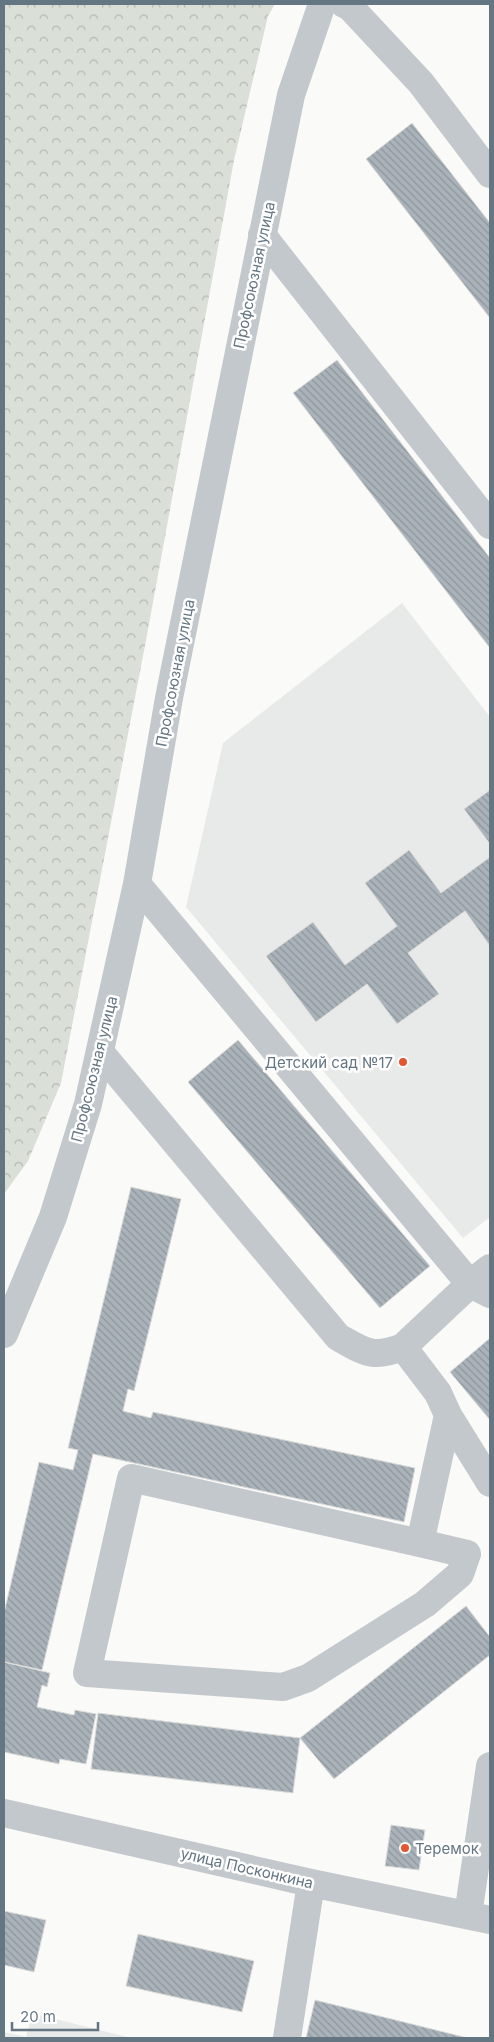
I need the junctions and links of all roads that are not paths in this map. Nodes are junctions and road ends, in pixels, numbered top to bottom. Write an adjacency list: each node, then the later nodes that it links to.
1 (322, 4): 4 (street, Профсоюзная улица)
2 (344, 4): 3 (street)
3 (490, 174)
4 (262, 235): 5 (street); 6 (street, Профсоюзная улица)
5 (490, 525)
6 (137, 884): 7 (street, Профсоюзная улица); 8 (street)
7 (100, 1052): 9 (street, Профсоюзная улица); 10 (street)
8 (483, 1282): 10 (street)
9 (4, 1334)
10 (403, 1347): 11 (street)
11 (448, 1414): 12 (street); 13 (street)
12 (490, 1483)
13 (420, 1543): 13 (street)
14 (490, 1766): 17 (street)
15 (4, 1813): 16 (street, улица Посконкина)
16 (311, 1883): 17 (street, улица Посконкина); 18 (street)
17 (479, 1918)
18 (288, 2038)

